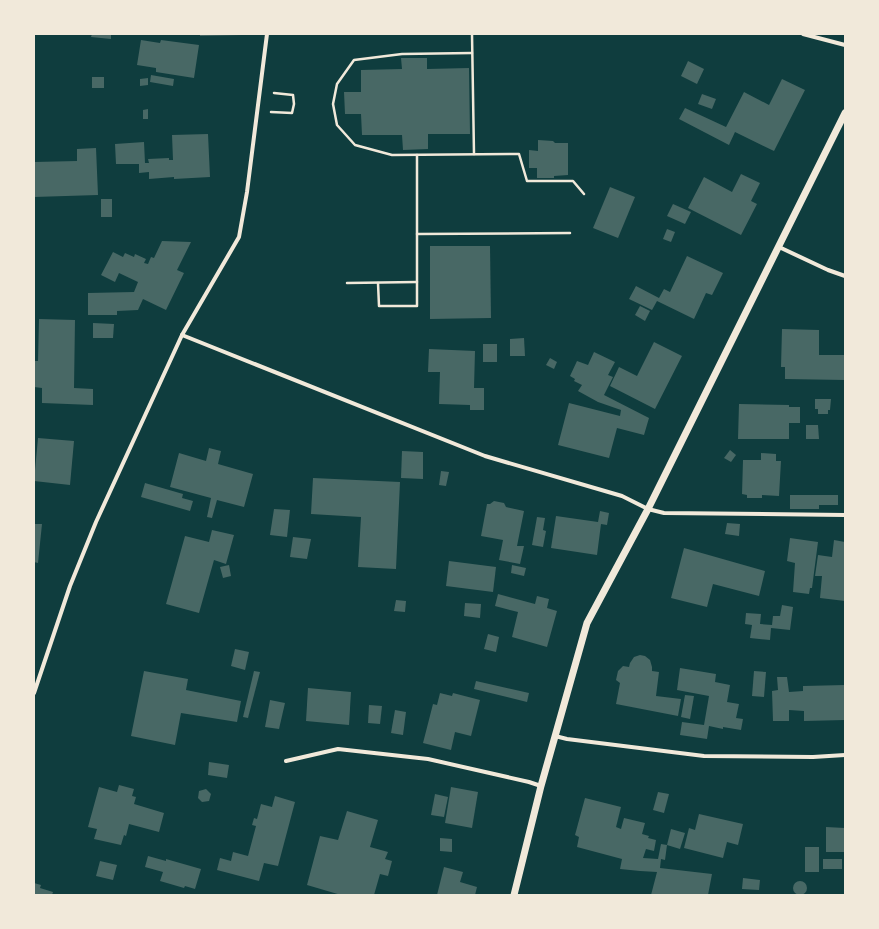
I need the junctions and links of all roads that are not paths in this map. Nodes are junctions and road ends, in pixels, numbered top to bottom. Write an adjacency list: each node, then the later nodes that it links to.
1 (267, 34): 7 (street)
2 (803, 34): 3 (street)
3 (845, 45)
4 (845, 113): 5 (street)
5 (779, 247): 6 (street); 8 (street)
6 (845, 276)
7 (182, 335): 8 (street); 10 (street)
8 (648, 509): 9 (street); 11 (street)
9 (845, 515)
10 (34, 693)
11 (555, 736): 12 (street); 14 (street)
12 (845, 755)
13 (286, 761): 14 (street)
14 (541, 786): 15 (street)
15 (514, 895)

